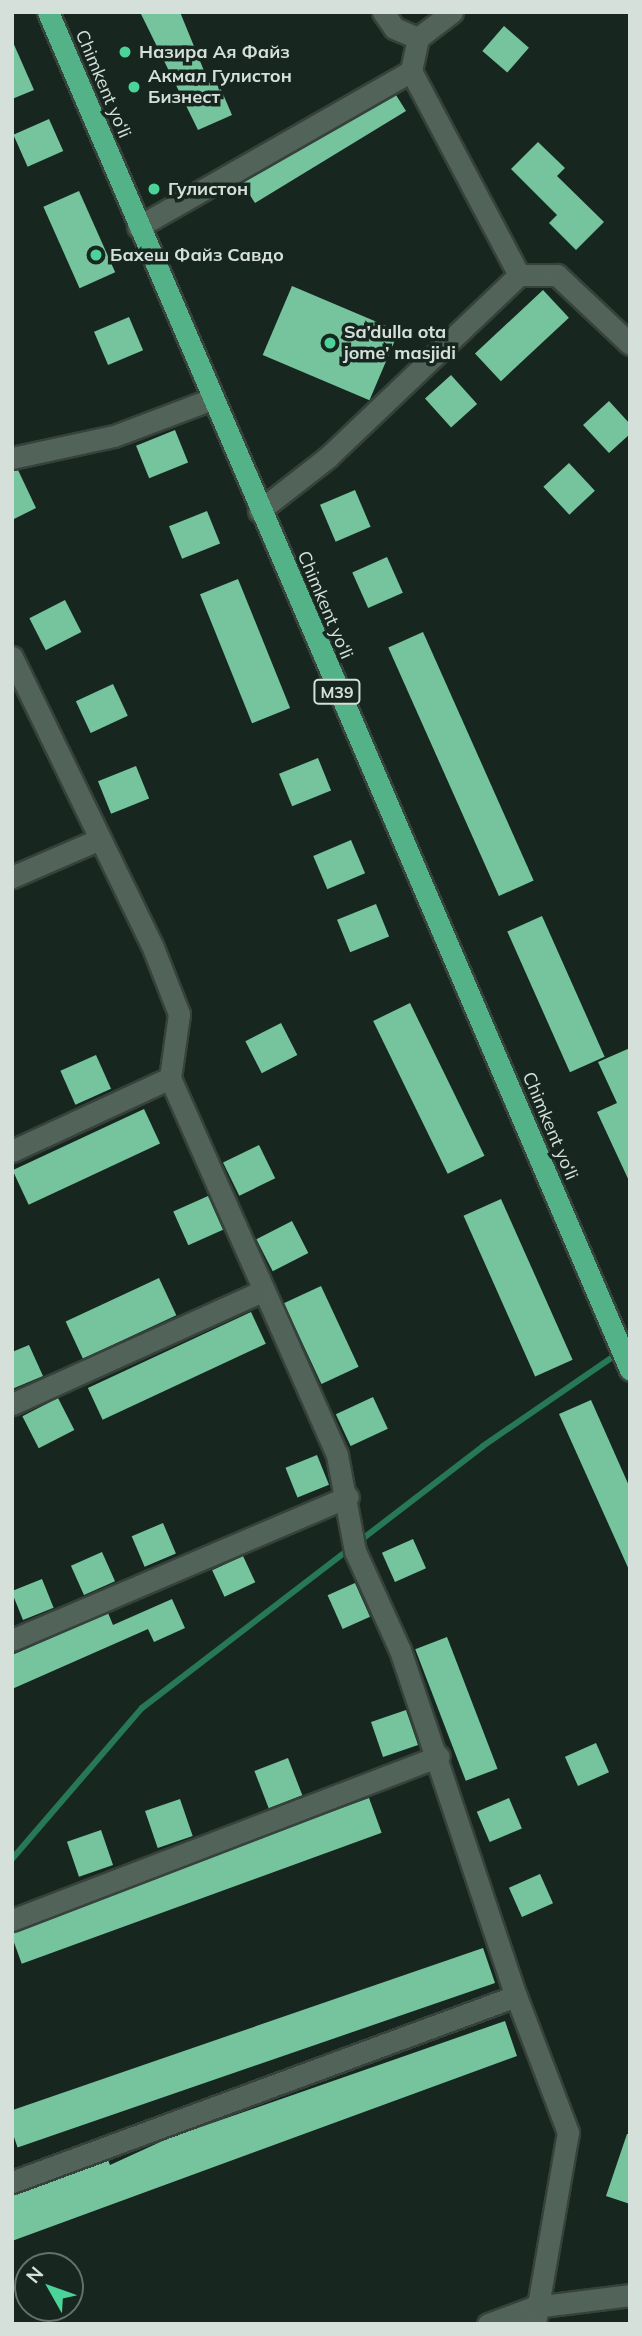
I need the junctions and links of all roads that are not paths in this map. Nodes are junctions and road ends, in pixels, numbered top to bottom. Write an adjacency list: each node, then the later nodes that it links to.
1 (48, 12): 6 (highway, Chimkent yo‘li / M39)
2 (383, 12): 4 (street)
3 (452, 12): 4 (street)
4 (418, 38): 5 (street)
5 (411, 71): 6 (street); 7 (street)
6 (138, 227): 9 (highway, Chimkent yo‘li / M39)
7 (519, 275): 8 (street); 11 (street)
8 (630, 344)
9 (212, 399): 10 (street); 11 (highway, Chimkent yo‘li / M39)
10 (12, 458)
11 (259, 511): 18 (highway, Chimkent yo‘li / M39)
12 (12, 657): 13 (street)
13 (100, 839): 14 (street); 15 (street)
14 (12, 877)
15 (170, 1077): 16 (street); 17 (street)
16 (12, 1151)
17 (260, 1292): 19 (street); 20 (street)
18 (630, 1370)
19 (12, 1404)
20 (348, 1497): 21 (street); 22 (street)
21 (12, 1640)
22 (439, 1756): 23 (street); 24 (street)
23 (12, 1920)
24 (516, 1996): 25 (street); 27 (street)
25 (12, 2182)
26 (630, 2295): 27 (street)
27 (535, 2315): 28 (street)
28 (488, 2324)

